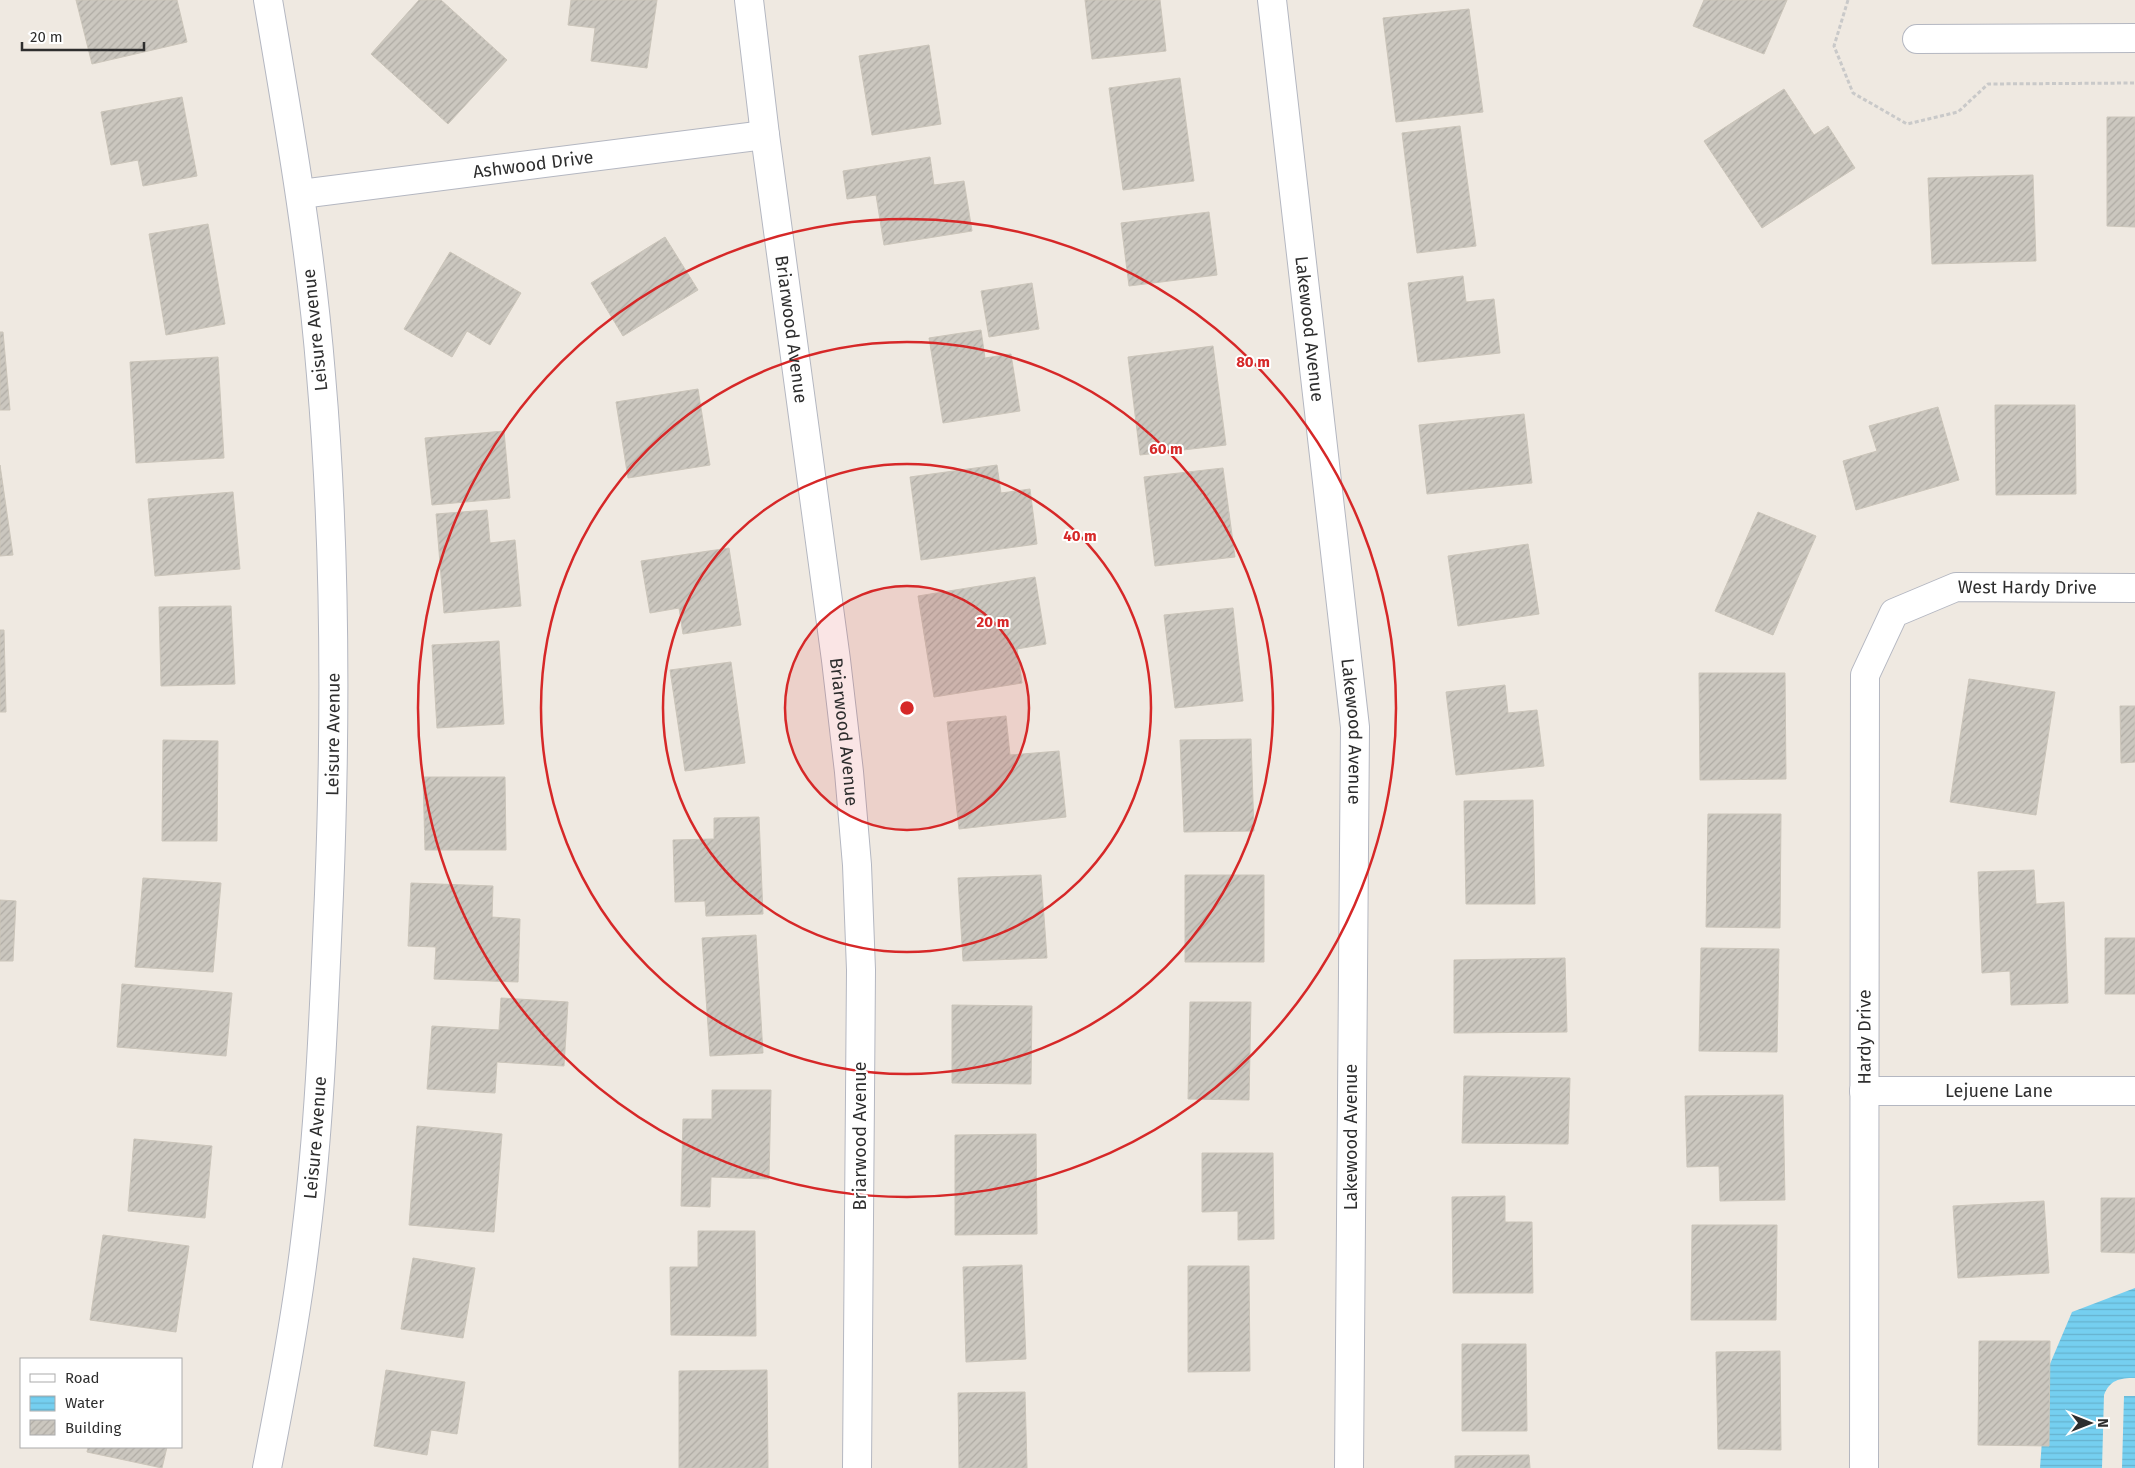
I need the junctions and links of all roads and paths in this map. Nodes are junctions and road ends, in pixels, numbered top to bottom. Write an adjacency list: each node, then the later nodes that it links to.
1 (268, 0): 9 (street, Leisure Avenue)
2 (749, 0): 8 (street, Briarwood Avenue)
3 (1272, 0): 16 (street, Lakewood Avenue)
4 (1848, 0): 7 (path)
5 (2135, 38): 6 (street)
6 (1917, 39)
7 (2135, 83)
8 (765, 135): 9 (street, Ashwood Drive); 15 (street, Briarwood Avenue)
9 (301, 194): 14 (street, Leisure Avenue)
10 (2135, 588): 11 (street, West Hardy Drive)
11 (1894, 613): 12 (street, Hardy Drive)
12 (1864, 1091): 13 (street, Lejuene Lane); 17 (street, Hardy Drive)
13 (2135, 1091)
14 (266, 1468)
15 (857, 1468)
16 (1349, 1468)
17 (1864, 1468)

